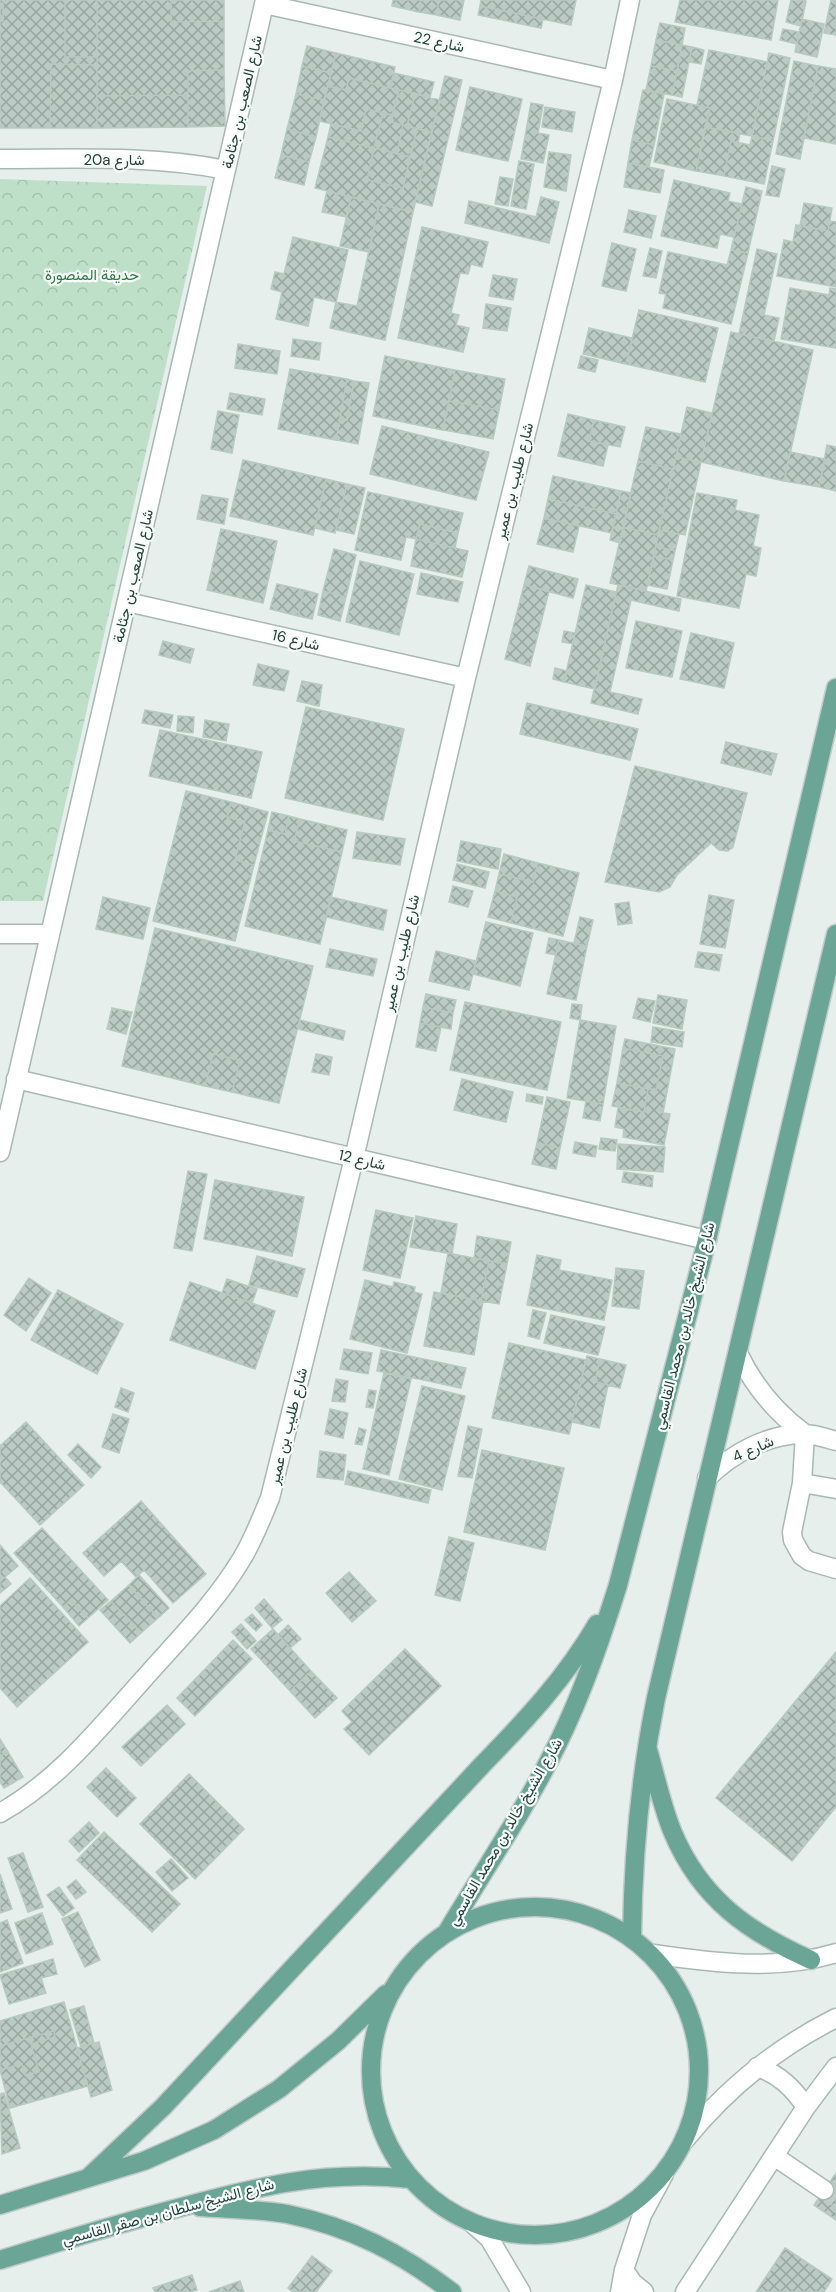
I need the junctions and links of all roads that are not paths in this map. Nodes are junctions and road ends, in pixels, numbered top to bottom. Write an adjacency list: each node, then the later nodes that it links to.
1 (630, 0): 3 (street, شارع طليب بن عمير)
2 (265, 2): 3 (street, شارع 22); 5 (street, شارع الصعب بن جثامة)
3 (613, 80): 7 (street, شارع طليب بن عمير)
4 (0, 159): 5 (street, 20a شارع)
5 (226, 170): 6 (street, شارع الصعب بن جثامة)
6 (127, 602): 7 (street, شارع 16); 10 (street, شارع الصعب بن جثامة)
7 (466, 678): 14 (street, شارع طليب بن عمير)
8 (836, 688): 15 (main road, شارع الشيخ خالد بن محمد القاسمي)
9 (0, 934): 10 (street)
10 (50, 934): 12 (street, شارع الصعب بن جثامة)
11 (836, 934): 16 (main road)
12 (16, 1079): 13 (street, شارع الصعب بن جثامة); 14 (street, شارع 12)
13 (0, 1152)
14 (354, 1158): 15 (street, شارع 12); 25 (street, شارع طليب بن عمير)
15 (707, 1240): 23 (main road, شارع الشيخ خالد بن محمد القاسمي)
16 (738, 1353): 17 (street, شارع 4); 19 (main road)
17 (805, 1434): 18 (street, شارع 4); 19 (street, شارع 4); 20 (street)
18 (836, 1440)
19 (707, 1478): 24 (main road)
20 (802, 1483): 21 (street); 22 (street)
21 (836, 1489)
22 (836, 1569)
23 (618, 1585): 26 (main road, شارع الشيخ خالد بن محمد القاسمي); 39 (main road)
24 (646, 1745): 27 (main road); 30 (main road)
25 (0, 1813)
26 (447, 1932): 27 (main road); 31 (main road)
27 (632, 1936): 29 (main road)
28 (836, 1953): 30 (street)
29 (653, 1954): 30 (street); 36 (main road)
30 (811, 1960)
31 (395, 1984): 39 (main road); 40 (main road)
32 (836, 2018): 33 (street)
33 (757, 2067): 35 (street); 36 (street)
34 (836, 2067): 35 (street)
35 (806, 2107): 37 (street)
36 (684, 2141): 38 (main road)
37 (774, 2156): 41 (street); 51 (street)
38 (664, 2174): 44 (main road); 46 (street)
39 (89, 2178): 42 (main road)
40 (411, 2180): 43 (main road, شارع الشيخ سلطان بن صقر القاسمي); 44 (main road)
41 (824, 2190)
42 (0, 2205)
43 (183, 2206): 45 (main road, شارع الشيخ سلطان بن صقر القاسمي); 47 (main road)
44 (473, 2224): 48 (street)
45 (0, 2260)
46 (624, 2271): 49 (street); 50 (street)
47 (452, 2292)
48 (521, 2292)
49 (620, 2292)
50 (644, 2292)
51 (685, 2292)

